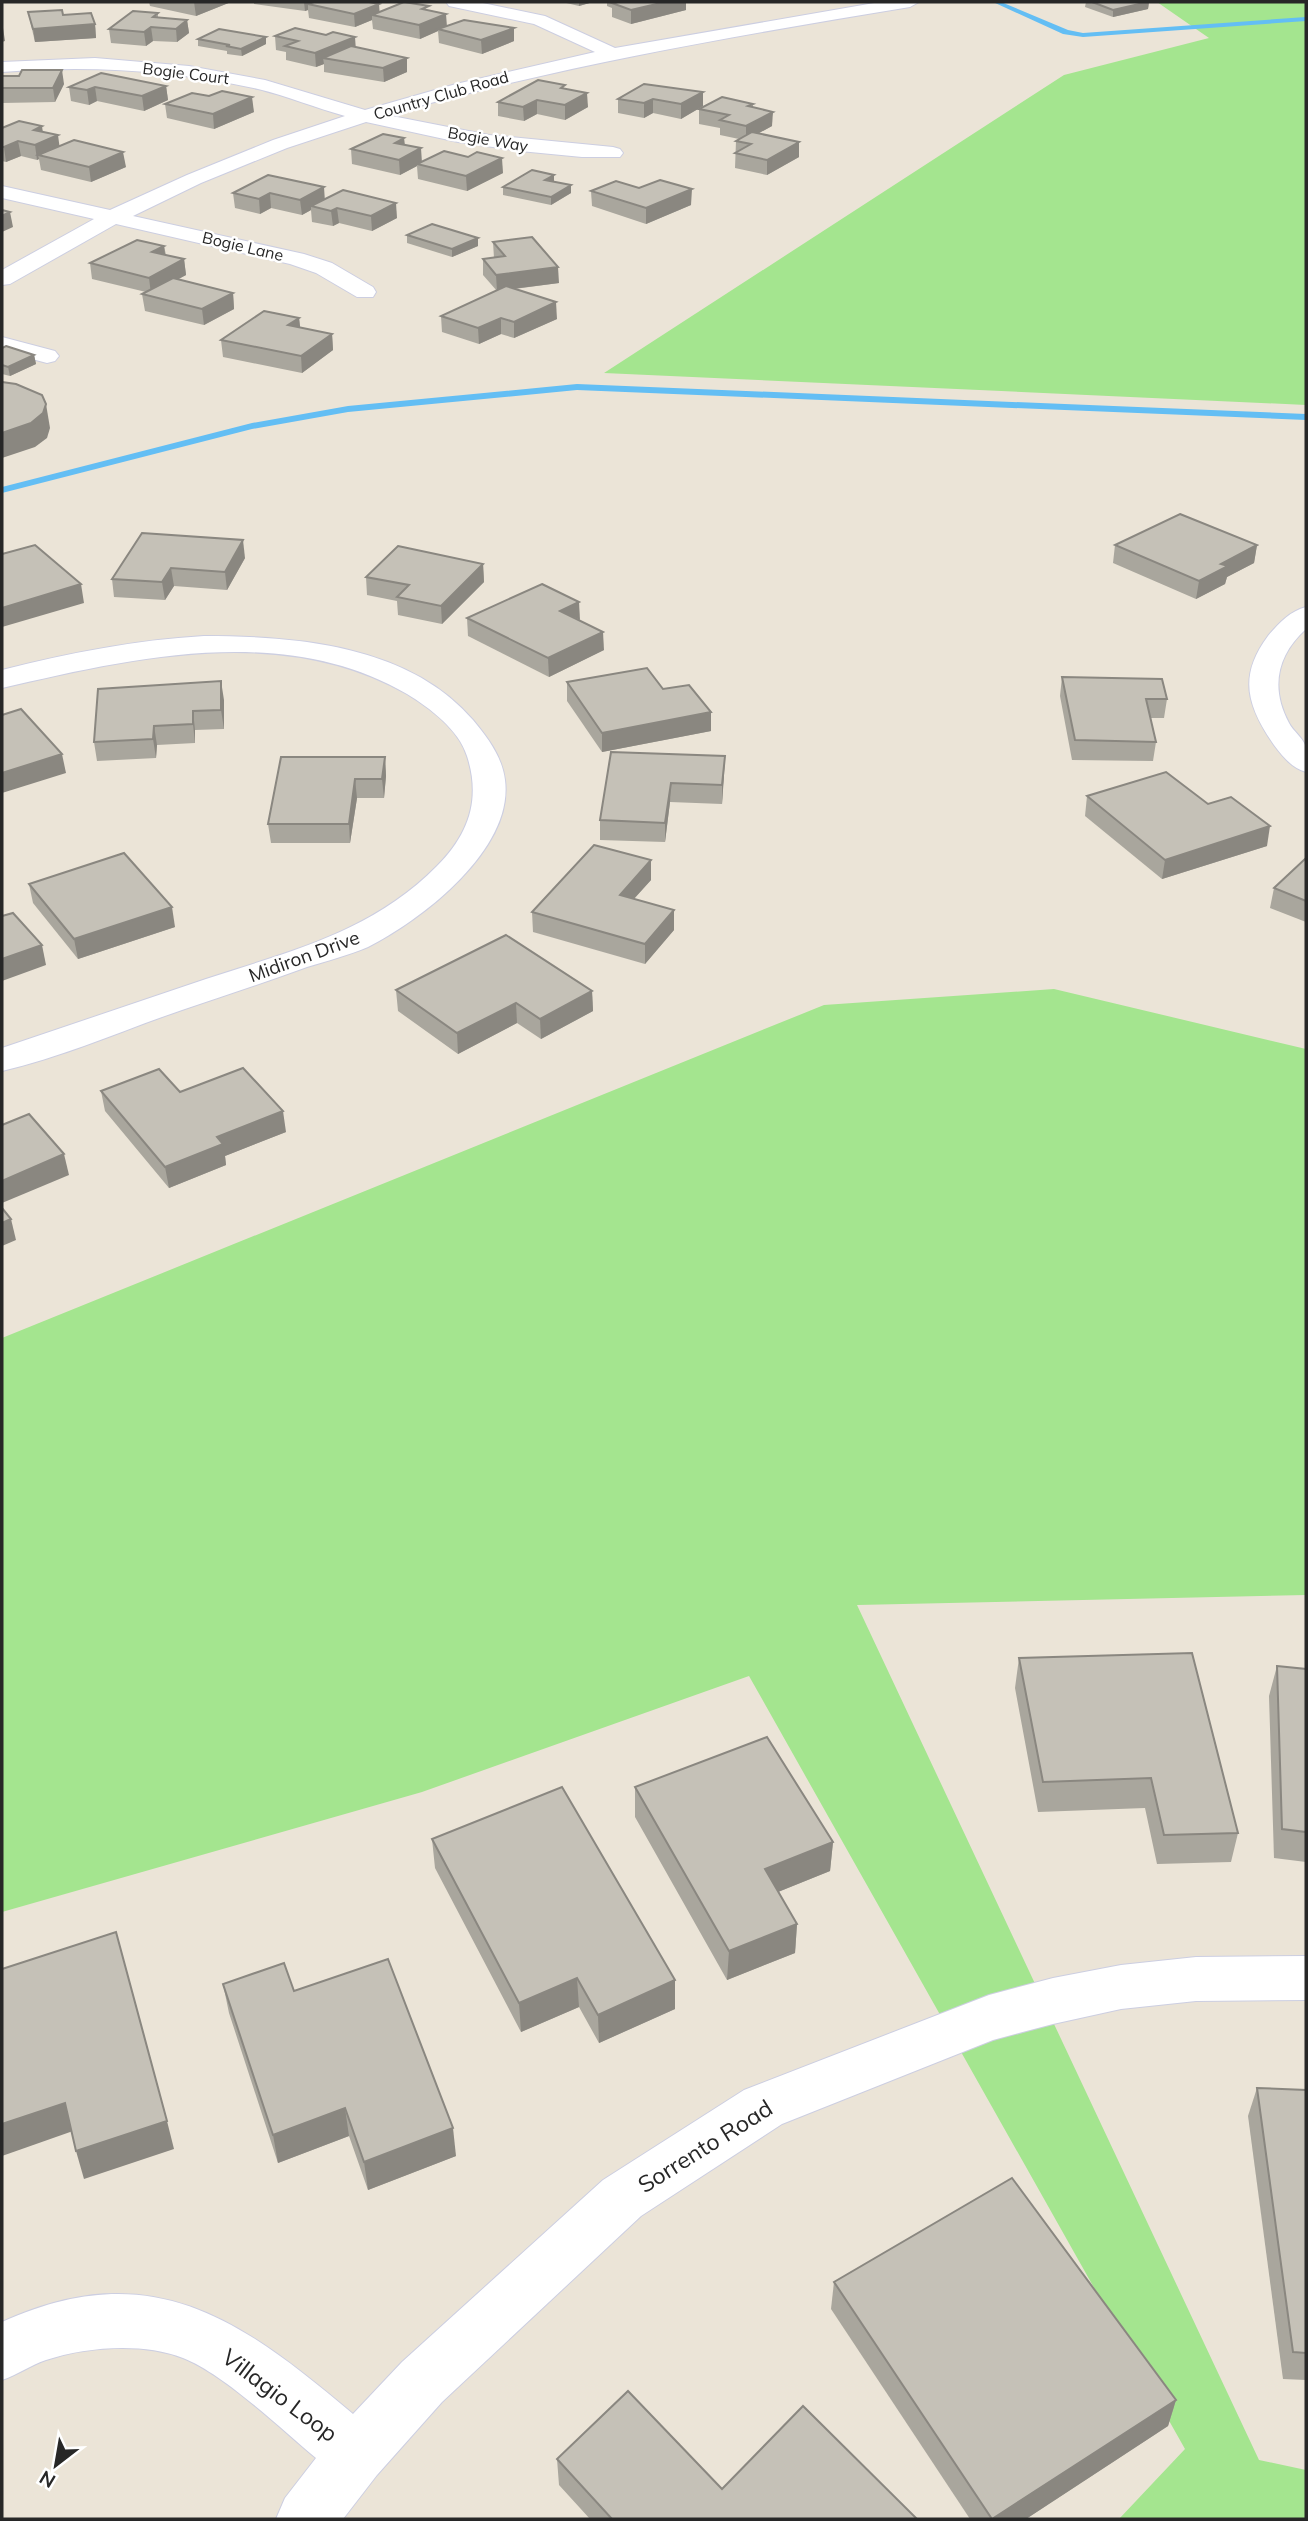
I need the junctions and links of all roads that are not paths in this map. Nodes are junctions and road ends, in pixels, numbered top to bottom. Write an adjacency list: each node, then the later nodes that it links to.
1 (455, 2): 3 (street)
2 (910, 2): 3 (street, Country Club Road)
3 (610, 53): 5 (street, Country Club Road)
4 (2, 67): 5 (street, Bogie Court)
5 (365, 116): 6 (street, Bogie Way); 8 (street, Country Club Road)
6 (613, 153)
7 (2, 192): 8 (street)
8 (114, 216): 9 (street, Country Club Road); 10 (street, Bogie Lane)
9 (2, 279)
10 (365, 292)
11 (2, 344): 12 (street)
12 (47, 356)
13 (1306, 615): 15 (street)
14 (2, 679): 16 (street, Midiron Drive)
15 (1306, 763)
16 (2, 1060)
17 (1306, 1978): 19 (street, Sorrento Road)
18 (2, 2352): 19 (street, Villagio Loop)
19 (356, 2454): 20 (street, Sorrento Road)
20 (306, 2519)

